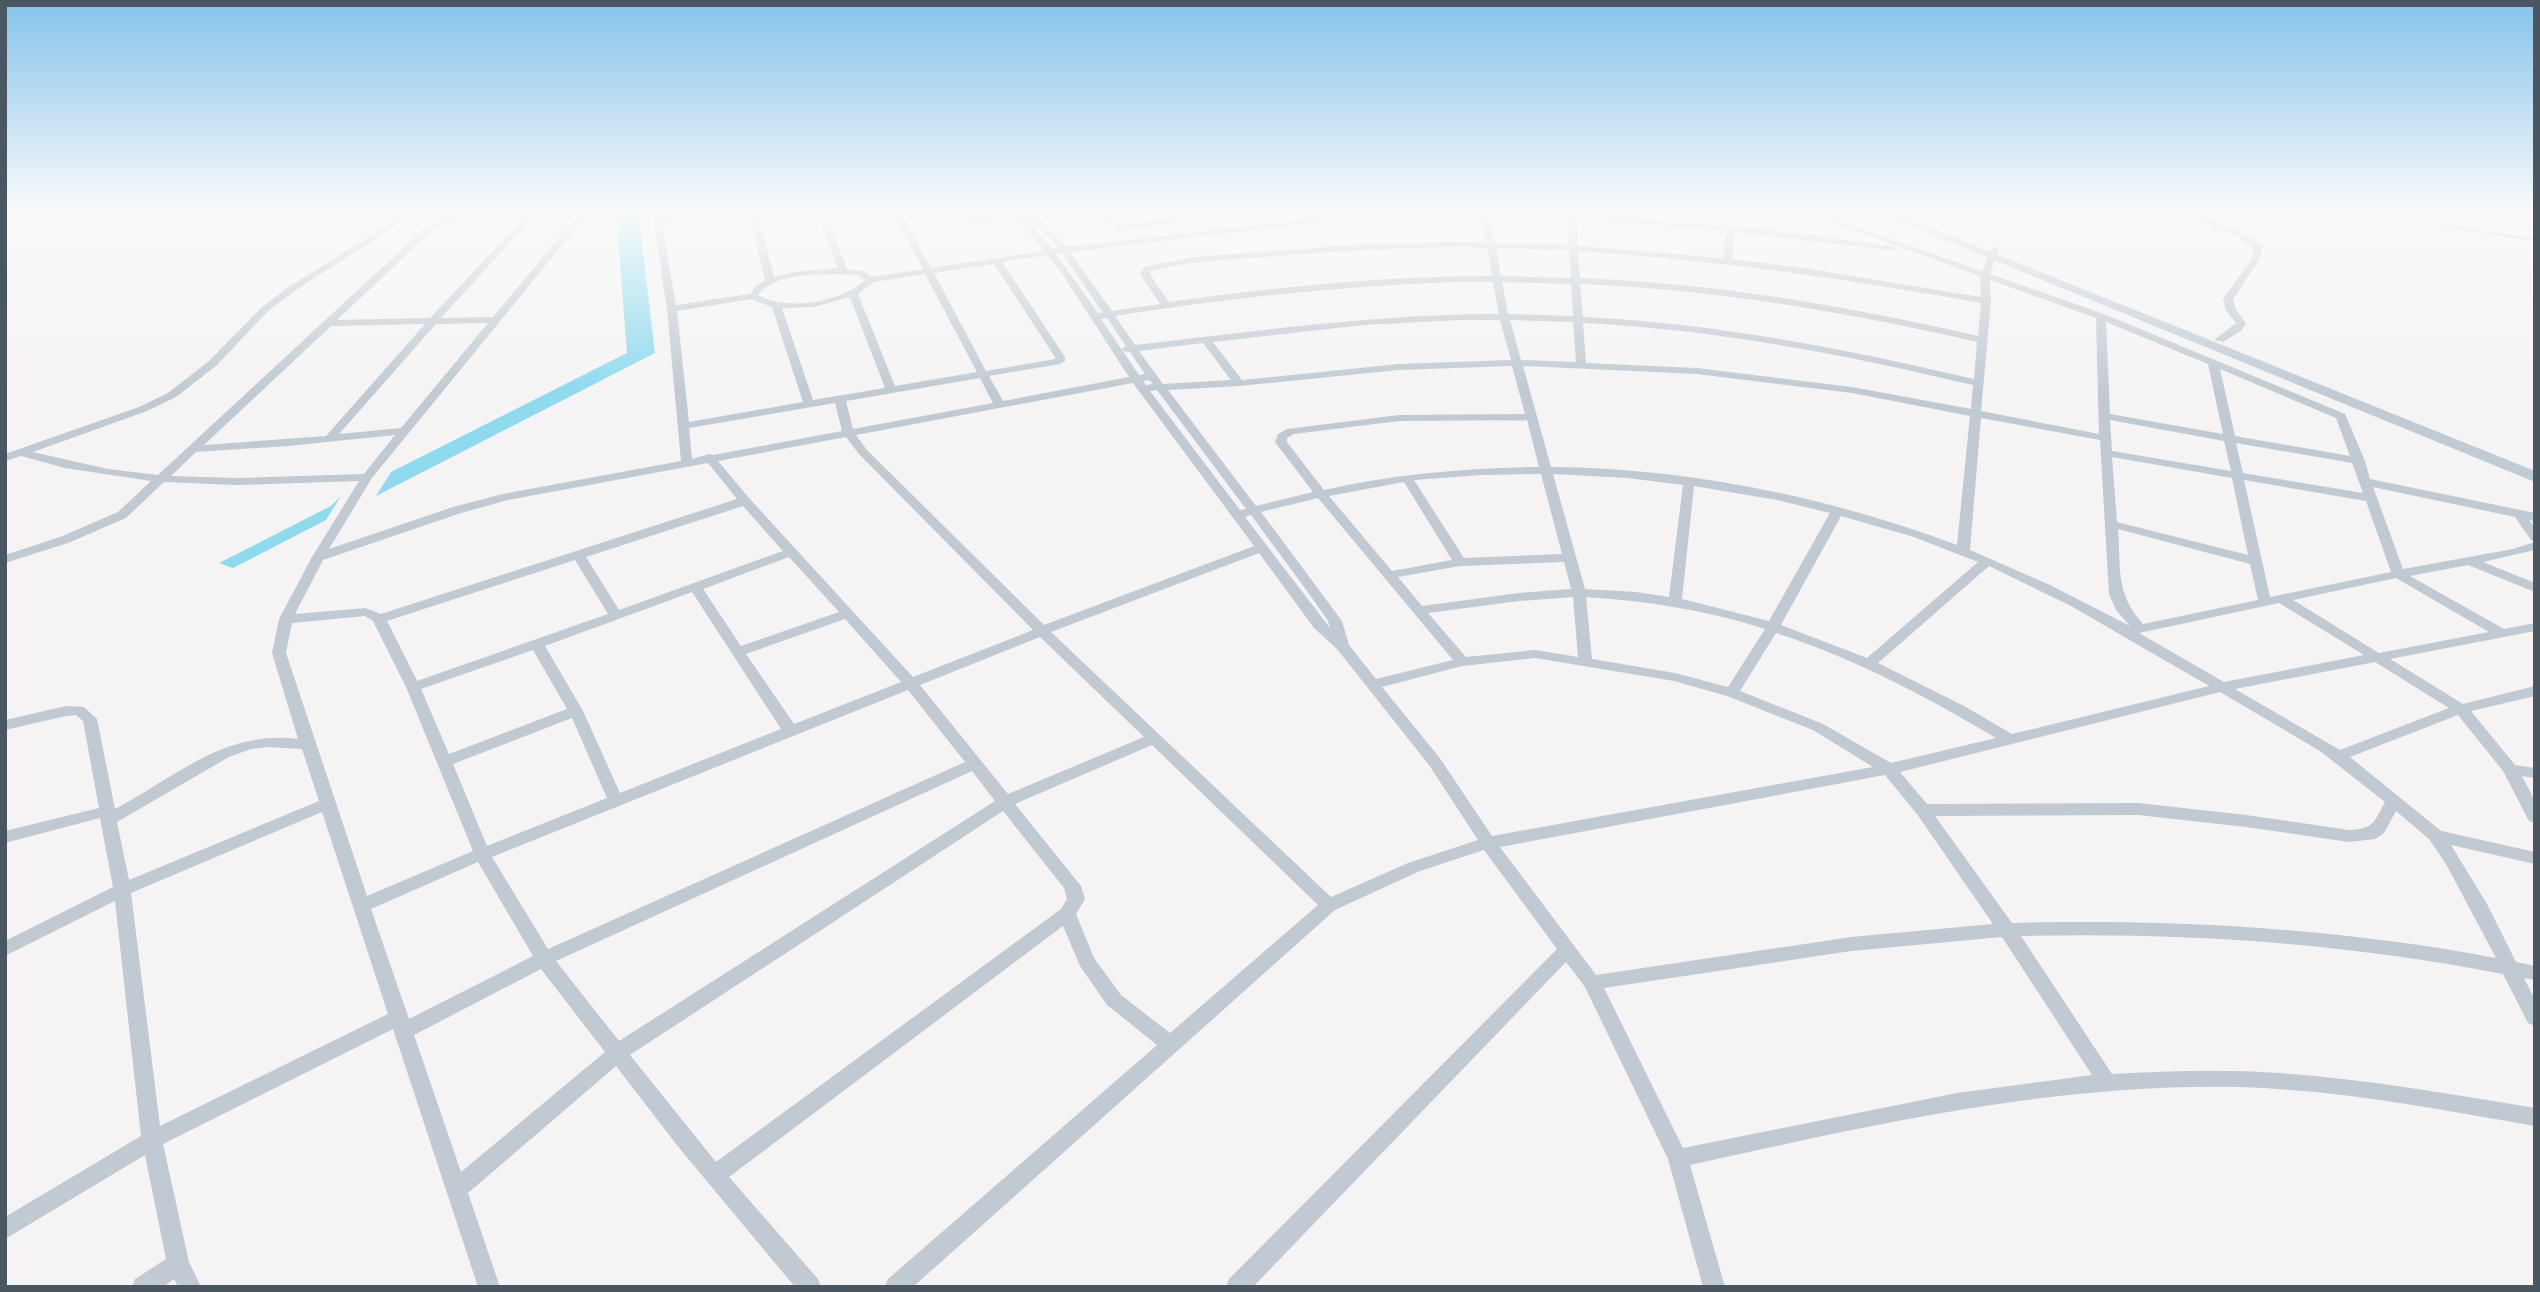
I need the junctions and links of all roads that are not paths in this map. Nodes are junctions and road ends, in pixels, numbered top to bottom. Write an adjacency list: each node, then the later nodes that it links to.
1 (319, 271): 74 (street)
2 (384, 271): 43 (street)
3 (479, 271): 42 (street)
4 (539, 271): 41 (street)
5 (666, 271): 35 (street)
6 (768, 271): 26 (street)
7 (834, 271): 26 (street)
8 (845, 271): 25 (street)
9 (927, 271): 25 (street)
10 (929, 271): 52 (street)
11 (1004, 271): 52 (street)
12 (1066, 271): 29 (street)
13 (1077, 271): 27 (street)
14 (1146, 271): 34 (street)
15 (1496, 271): 24 (street)
16 (1576, 271): 28 (street)
17 (1806, 271): 32 (street)
18 (1972, 271): 23 (street)
19 (1986, 271): 23 (street)
20 (2039, 271): 85 (main road)
21 (2042, 271): 46 (main road)
22 (2247, 271): 46 (street)
23 (1985, 276): 32 (street); 37 (street)
24 (1498, 279): 28 (street); 34 (street); 39 (street)
25 (871, 280): 30 (street)
26 (770, 281): 31 (street)
27 (1087, 282): 29 (street); 36 (street)
28 (1578, 282): 40 (street); 45 (street)
29 (1072, 284): 38 (street)
30 (853, 294): 33 (street); 58 (street)
31 (752, 296): 33 (street); 35 (street)
32 (1986, 301): 45 (street)
33 (776, 305): 61 (street)
34 (1166, 305): 36 (street)
35 (671, 309): 65 (street)
36 (1109, 314): 38 (street); 47 (street)
37 (2101, 316): 49 (street); 63 (street)
38 (1094, 317): 48 (street)
39 (1504, 317): 40 (street); 44 (street); 50 (street)
40 (1578, 318): 51 (street); 55 (street)
41 (498, 320): 42 (street); 66 (street)
42 (433, 321): 43 (street); 70 (street)
43 (329, 323): 73 (street)
44 (1206, 340): 47 (street); 54 (street)
45 (1980, 340): 55 (street)
46 (2219, 340): 80 (main road)
47 (1133, 348): 48 (street); 53 (street)
48 (1117, 351): 56 (street)
49 (2213, 362): 68 (street); 78 (street)
50 (1518, 363): 51 (street); 54 (street); 64 (street)
51 (1581, 366): 62 (street)
52 (983, 375): 58 (street); 60 (street)
53 (1152, 376): 56 (street); 57 (street)
54 (1239, 383): 57 (street)
55 (1978, 383): 62 (street)
56 (1139, 384): 57 (street); 60 (street); 72 (street)
57 (1161, 387): 71 (street)
58 (891, 391): 59 (street)
59 (840, 400): 61 (street); 67 (street)
60 (999, 404): 67 (street)
61 (809, 405): 65 (street)
62 (1975, 416): 69 (street); 103 (street)
63 (2104, 416): 68 (street); 69 (street)
64 (1532, 417): 81 (street); 91 (street)
65 (684, 426): 79 (street)
66 (405, 431): 70 (street); 83 (street)
67 (848, 432): 76 (street); 131 (street)
68 (2230, 437): 78 (street); 82 (street)
69 (2105, 438): 75 (street)
70 (329, 439): 73 (street)
71 (1200, 439): 72 (street); 84 (street)
72 (1183, 442): 88 (street)
73 (195, 449): 87 (street)
74 (23, 453): 77 (street); 87 (street)
75 (2106, 453): 82 (street); 99 (street)
76 (709, 457): 79 (street); 93 (street)
77 (5, 458)
78 (2358, 461): 90 (street)
79 (687, 462): 106 (street)
80 (2535, 467)
81 (1547, 471): 86 (street); 89 (street); 107 (street)
82 (2238, 474): 92 (street); 110 (street)
83 (367, 477): 87 (street); 106 (street)
84 (1228, 477): 88 (street); 94 (street)
85 (2535, 477)
86 (1407, 478): 91 (street); 112 (street)
87 (161, 481): 108 (street)
88 (1211, 481): 97 (street)
89 (1689, 482): 95 (street); 121 (street)
90 (2366, 482): 92 (street); 96 (street)
91 (1320, 493): 94 (street); 116 (street)
92 (2371, 498): 115 (street)
93 (745, 501): 104 (street); 105 (street)
94 (1253, 511): 97 (street); 113 (street)
95 (1837, 512): 103 (street); 128 (street)
96 (2518, 512): 98 (street); 100 (street)
97 (1236, 515): 102 (street)
98 (2535, 517)
99 (2111, 524): 110 (street); 130 (street)
100 (2535, 537)
101 (2535, 546): 111 (street)
102 (1261, 548): 114 (street); 131 (street)
103 (1963, 551): 109 (street)
104 (791, 552): 117 (street); 124 (street)
105 (579, 556): 125 (street); 127 (street)
106 (318, 557): 126 (street)
107 (1570, 558): 112 (street); 119 (street)
108 (5, 559)
109 (1987, 561): 130 (street); 139 (street)
110 (2256, 561): 122 (street)
111 (2469, 561): 115 (street); 118 (street)
112 (1460, 562): 116 (street)
113 (1296, 568): 114 (street); 134 (street)
114 (1279, 572): 134 (street)
115 (2398, 574): 120 (street); 132 (street)
116 (1390, 575): 123 (street)
117 (695, 587): 125 (street); 135 (street)
118 (2535, 588)
119 (1579, 593): 121 (street); 123 (street); 137 (street)
120 (2282, 599): 122 (street); 136 (street)
121 (1675, 602): 128 (street)
122 (2265, 603): 130 (street)
123 (1420, 610): 138 (street)
124 (847, 614): 135 (street); 140 (street)
125 (616, 615): 133 (street)
126 (286, 618): 127 (street); 152 (street)
127 (379, 620): 142 (street)
128 (1773, 627): 139 (street); 145 (street)
129 (2535, 627): 132 (street)
130 (2133, 630): 143 (street)
131 (1042, 631): 140 (street); 150 (street)
132 (2501, 633): 136 (street)
133 (537, 644): 142 (street); 147 (street)
134 (1342, 646): 141 (street)
135 (738, 652): 149 (street)
136 (2378, 656): 143 (street); 146 (street)
137 (1585, 661): 138 (street); 145 (street)
138 (1462, 662): 141 (street)
139 (1868, 664): 151 (street)
140 (911, 684): 149 (street); 155 (street)
141 (1371, 685): 168 (street)
142 (413, 687): 154 (street)
143 (2222, 687): 151 (street); 153 (street)
144 (2535, 691): 146 (street)
145 (1732, 693): 156 (street)
146 (2461, 709): 153 (street); 157 (street)
147 (576, 711): 154 (street); 160 (street)
148 (5, 725): 164 (street)
149 (791, 732): 160 (street)
150 (1154, 738): 161 (street); 173 (street)
151 (2008, 738): 156 (street)
152 (308, 745): 162 (street); 164 (street)
153 (2338, 756): 159 (street)
154 (444, 762): 169 (street)
155 (974, 764): 161 (street); 178 (street)
156 (1889, 768): 163 (street); 168 (street)
157 (2510, 769): 158 (street); 165 (street)
158 (2535, 773)
159 (2393, 800): 163 (street); 166 (street)
160 (616, 801): 169 (street)
161 (1005, 802): 174 (street); 185 (street)
162 (328, 803): 171 (street); 172 (street)
163 (1923, 810): 175 (street)
164 (108, 815): 167 (street); 171 (street)
165 (2535, 817)
166 (2436, 836): 170 (street); 179 (street)
167 (5, 837)
168 (1488, 843): 173 (street); 177 (street)
169 (482, 854): 172 (street); 178 (street)
170 (2535, 858)
171 (122, 890): 176 (street); 188 (street)
172 (363, 905): 183 (street)
173 (1329, 905): 184 (street)
174 (1067, 914): 184 (street); 190 (street)
175 (2007, 930): 179 (street); 181 (street); 186 (street)
176 (5, 949)
177 (1567, 950): 181 (street); 199 (street)
178 (544, 959): 183 (street); 185 (street)
179 (2508, 967): 180 (street); 182 (street)
180 (2535, 973)
181 (1591, 983): 189 (street)
182 (2535, 1018)
183 (402, 1024): 188 (street); 191 (street)
184 (1171, 1045): 198 (street)
185 (617, 1053): 190 (street); 191 (street)
186 (2107, 1082): 187 (street); 189 (street)
187 (2535, 1117)
188 (152, 1140): 192 (street); 193 (street)
189 (1678, 1158): 200 (street)
190 (716, 1174): 197 (street)
191 (457, 1189): 196 (street)
192 (5, 1229)
193 (178, 1264): 194 (street); 195 (street)
194 (144, 1287)
195 (190, 1287)
196 (489, 1287)
197 (810, 1287)
198 (896, 1287)
199 (1237, 1287)
200 (1714, 1287)

